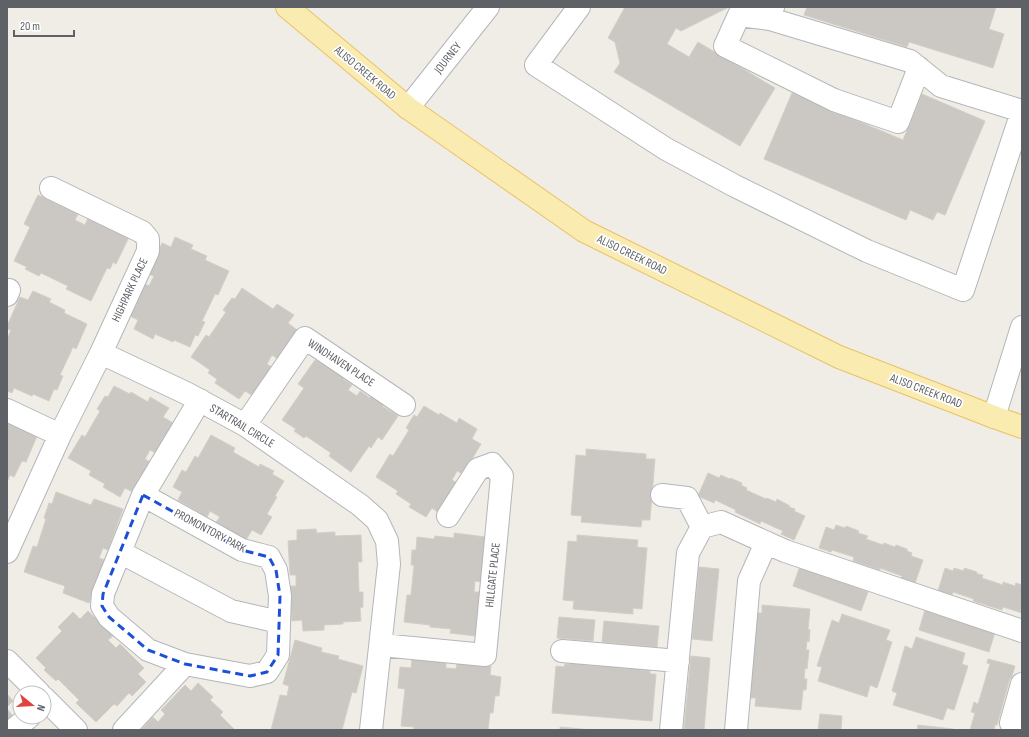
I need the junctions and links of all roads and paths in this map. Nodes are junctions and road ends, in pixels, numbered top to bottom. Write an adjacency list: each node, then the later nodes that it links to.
1 (286, 7): 6 (main road, ALISO CREEK ROAD)
2 (488, 7): 6 (street, JOURNEY)
3 (579, 7): 8 (street)
4 (771, 13): 5 (street); 5 (street)
5 (919, 68): 7 (street)
6 (408, 108): 15 (main road, ALISO CREEK ROAD)
7 (1022, 111): 8 (street)
8 (1016, 150)
9 (51, 188): 11 (street, HIGHPARK PLACE)
10 (1022, 327): 15 (street)
11 (101, 353): 12 (street, STARTRAIL CIRCLE); 18 (street)
12 (200, 400): 16 (street, STARTRAIL CIRCLE); 19 (street, PROMONTORY PARK)
13 (404, 405): 16 (street, WINDHAVEN PLACE)
14 (7, 410): 18 (street)
15 (994, 417): 17 (main road, ALISO CREEK ROAD)
16 (245, 425): 28 (street, STARTRAIL CIRCLE)
17 (1022, 426)
18 (60, 435): 24 (street)
19 (143, 495): 25 (street, PROMONTORY PARK); 26 (street, PROMONTORY PARK)
20 (662, 495): 22 (street)
21 (448, 516): 28 (street, HILLGATE PLACE)
22 (702, 527): 23 (street); 31 (street)
23 (766, 543): 27 (street); 41 (street)
24 (7, 552)
25 (120, 552): 26 (street); 32 (street, PROMONTORY PARK)
26 (280, 622): 32 (street, PROMONTORY PARK)
27 (1022, 631)
28 (381, 645): 39 (street, STARTRAIL CIRCLE)
29 (562, 651): 31 (street)
30 (7, 661): 34 (street)
31 (678, 661): 40 (street)
32 (185, 664): 38 (street)
33 (1022, 684): 36 (street)
34 (30, 685)
35 (52, 707): 37 (street)
36 (1014, 726)
37 (76, 730)
38 (124, 730)
39 (371, 730)
40 (671, 730)
41 (736, 730)

